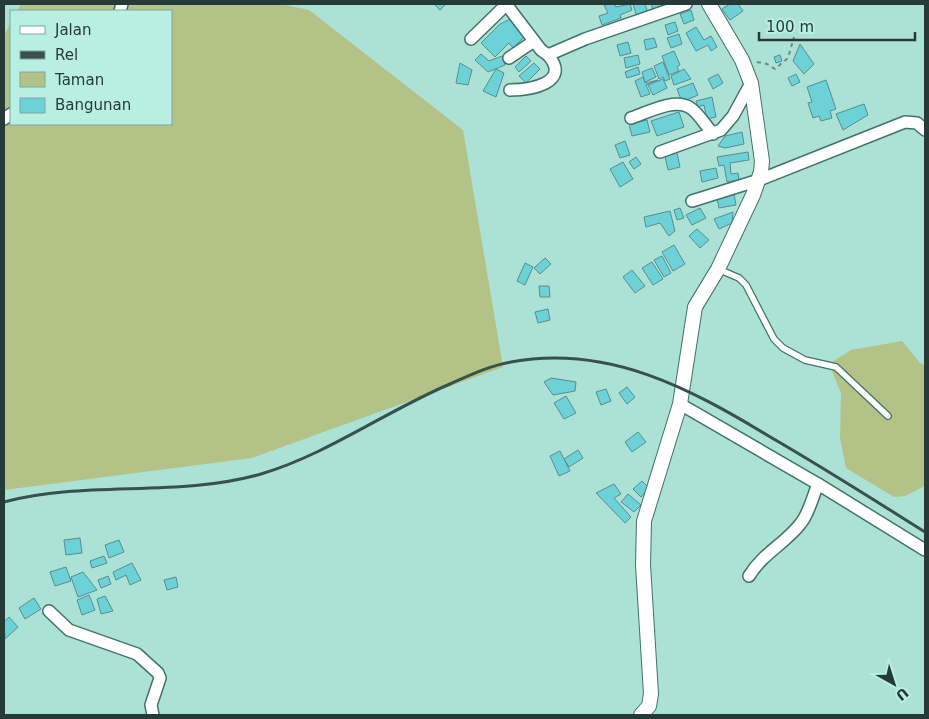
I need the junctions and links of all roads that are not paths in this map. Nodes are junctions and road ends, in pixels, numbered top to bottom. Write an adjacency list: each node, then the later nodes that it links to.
1 (507, 4): 4 (street); 5 (street)
2 (686, 4): 6 (street)
3 (708, 4): 8 (street)
4 (471, 39)
5 (534, 41): 6 (street); 7 (street)
6 (548, 55): 9 (street)
7 (509, 58)
8 (751, 83): 12 (street); 14 (street)
9 (510, 90)
10 (631, 118): 12 (street)
11 (925, 130): 14 (street)
12 (713, 134): 13 (street)
13 (660, 152)
14 (759, 180): 15 (street); 16 (street)
15 (692, 201)
16 (718, 269): 17 (street); 18 (lane)
17 (680, 404): 19 (street); 24 (street)
18 (888, 416)
19 (818, 484): 20 (street); 21 (street)
20 (925, 550)
21 (749, 576)
22 (49, 611): 23 (street)
23 (153, 715)
24 (641, 715)

